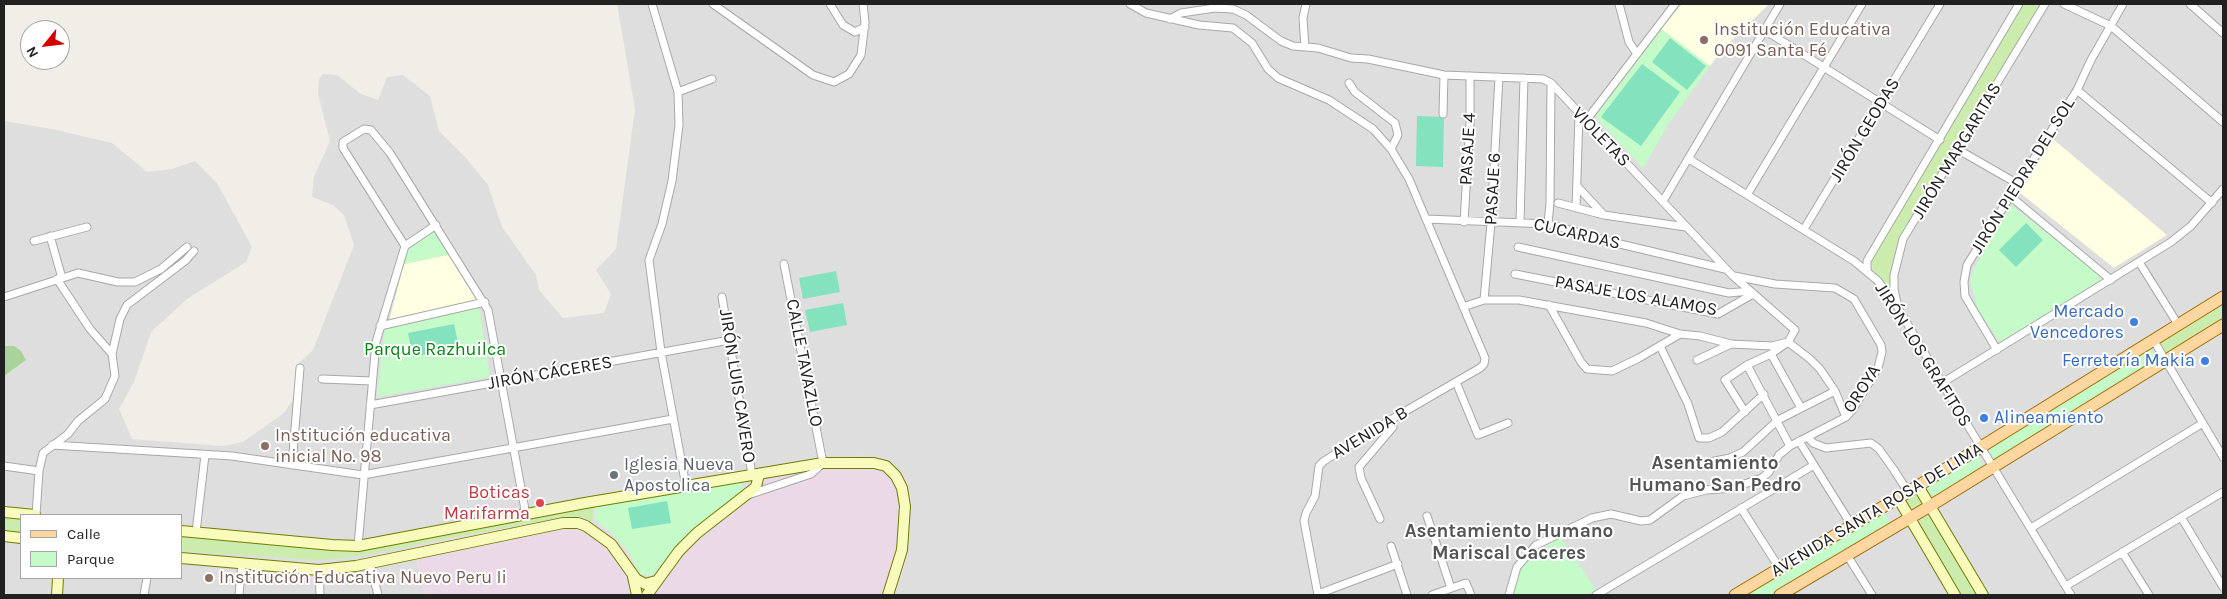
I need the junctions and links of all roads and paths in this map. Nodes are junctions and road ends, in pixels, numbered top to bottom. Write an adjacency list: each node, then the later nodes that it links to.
1 (652, 4): 34 (street)
2 (713, 4): 20 (street)
3 (830, 4): 20 (street)
4 (863, 4): 20 (street)
5 (1130, 4): 17 (street)
6 (1306, 4): 23 (street)
7 (1619, 4): 24 (street)
8 (1675, 4): 24 (street)
9 (1780, 4): 21 (street)
10 (1862, 4): 25 (street)
11 (1940, 4): 35 (street, JIRÓN GEODAS)
12 (2020, 4): 40 (street, JIRÓN MARGARITAS)
13 (2046, 4): 41 (street, JIRÓN MARGARITAS)
14 (2064, 4): 19 (street)
15 (2123, 4): 19 (street, JIRÓN PIEDRA DEL SOL)
16 (2190, 4): 22 (street)
17 (1138, 7): 18 (street)
18 (1170, 19): 23 (street); 42 (street)
19 (2110, 26): 33 (street, JIRÓN PIEDRA DEL SOL); 39 (street)
20 (865, 27)
21 (1766, 31): 25 (street); 43 (street)
22 (2223, 33)
23 (1304, 47): 26 (street)
24 (1637, 54): 38 (street)
25 (1824, 68): 35 (street); 47 (street)
26 (1444, 75): 27 (street); 36 (street)
27 (1470, 76): 28 (street); 55 (street, PASAJE 4)
28 (1498, 77): 29 (street); 56 (street, PASAJE 6)
29 (1524, 78): 32 (street); 57 (street)
30 (712, 79): 34 (street)
31 (1349, 83): 42 (street)
32 (1551, 83): 37 (street, VIOLETAS); 58 (street)
33 (2077, 90): 44 (street, JIRÓN PIEDRA DEL SOL); 51 (street)
34 (678, 92): 94 (street)
35 (1881, 104): 40 (street); 62 (street, JIRÓN GEODAS)
36 (1443, 114)
37 (1579, 114): 38 (street, VIOLETAS); 45 (street)
38 (1586, 122): 49 (street, VIOLETAS)
39 (2223, 122)
40 (1940, 140): 70 (street, JIRÓN MARGARITAS)
41 (1957, 149): 44 (street); 82 (street, JIRÓN MARGARITAS)
42 (1392, 150): 54 (street)
43 (1689, 159): 47 (street, JIRÓN LOS GRAFITOS); 49 (street)
44 (2018, 184): 48 (street, JIRÓN PIEDRA DEL SOL)
45 (1577, 186): 52 (street); 53 (street)
46 (2223, 189): 51 (street)
47 (1747, 195): 62 (street, JIRÓN LOS GRAFITOS)
48 (2010, 196): 74 (street); 93 (street, JIRÓN PIEDRA DEL SOL)
49 (1663, 200): 61 (street, VIOLETAS)
50 (1558, 203): 52 (street)
51 (2212, 203): 67 (street)
52 (1576, 208): 53 (street)
53 (1604, 215): 61 (street)
54 (1426, 220): 55 (street, CUCARDAS); 83 (street)
55 (1464, 222): 56 (street, CUCARDAS)
56 (1491, 222): 57 (street, CUCARDAS); 79 (street, PASAJE 6)
57 (1520, 222): 58 (street, CUCARDAS)
58 (1548, 224): 69 (street, CUCARDAS)
59 (436, 225): 65 (street); 65 (street); 80 (street)
60 (87, 227): 63 (street)
61 (1686, 227): 69 (street, VIOLETAS)
62 (1804, 229): 70 (street, JIRÓN LOS GRAFITOS)
63 (50, 236): 64 (street); 73 (street)
64 (34, 241)
65 (405, 246): 85 (street)
66 (1518, 246): 75 (street)
67 (2139, 262): 74 (street); 86 (street)
68 (784, 264): 125 (street, CALLE TAVAZLLO)
69 (1725, 269): 72 (street, VIOLETAS)
70 (1867, 270): 82 (street, JIRÓN LOS GRAFITOS)
71 (1515, 274): 75 (street, PASAJE LOS ALAMOS)
72 (1732, 275): 75 (street, VIOLETAS); 111 (street, OROYA)
73 (59, 279): 76 (street); 95 (street); 95 (street)
74 (2111, 280): 93 (street)
75 (1751, 293): 90 (street, VIOLETAS)
76 (4, 297)
77 (722, 297): 88 (street, JIRÓN LUIS CAVERO)
78 (2223, 297): 86 (main road, AVENIDA SANTA ROSA DE LIMA)
79 (1484, 300): 81 (street); 83 (street)
80 (485, 302): 85 (street); 103 (street)
81 (1549, 305): 87 (street); 92 (street)
82 (1897, 306): 105 (street, JIRÓN LOS GRAFITOS)
83 (1463, 307): 104 (street, AVENIDA B)
84 (2223, 325): 98 (main road, AVENIDA SANTA ROSA DE LIMA)
85 (380, 326): 102 (street)
86 (2179, 326): 89 (main road, AVENIDA SANTA ROSA DE LIMA)
87 (1680, 334): 91 (street); 92 (street)
88 (730, 340): 94 (street, JIRÓN CÁCERES); 132 (street, JIRÓN LUIS CAVERO)
89 (2154, 341): 98 (street); 121 (main road, AVENIDA SANTA ROSA DE LIMA)
90 (1788, 342): 91 (street); 96 (street); 106 (street)
91 (1732, 344): 97 (street)
92 (1660, 346): 110 (street)
93 (1997, 350): 105 (street)
94 (661, 352): 103 (street, JIRÓN CÁCERES); 112 (street)
95 (112, 354): 119 (street)
96 (1771, 354): 99 (street); 109 (street)
97 (1697, 360)
98 (2166, 361): 116 (street); 130 (main road, AVENIDA SANTA ROSA DE LIMA)
99 (1747, 365): 107 (street); 110 (street)
100 (300, 368): 128 (street)
101 (322, 379): 102 (street)
102 (372, 381): 108 (street)
103 (501, 382): 108 (street, JIRÓN CÁCERES); 122 (street)
104 (1456, 382): 113 (street, AVENIDA B); 115 (street)
105 (1942, 383): 121 (street, JIRÓN LOS GRAFITOS)
106 (1835, 391): 109 (street); 111 (street)
107 (1764, 394): 110 (street); 114 (street)
108 (370, 405): 133 (street)
109 (1801, 408): 114 (street)
110 (1745, 412)
111 (1846, 417): 117 (street, OROYA)
112 (673, 419): 122 (street); 134 (street)
113 (1391, 420): 147 (street); 180 (street, AVENIDA B)
114 (1778, 420): 120 (street); 126 (street)
115 (1508, 423)
116 (2203, 423): 124 (street); 149 (street)
117 (1808, 437): 118 (street, OROYA); 135 (street)
118 (1800, 441): 120 (street, OROYA); 127 (street)
119 (52, 445): 123 (street); 131 (street)
120 (1790, 446): 184 (street, OROYA)
121 (1981, 447): 130 (street, JIRÓN LOS GRAFITOS); 135 (main road, AVENIDA SANTA ROSA DE LIMA)
122 (514, 449): 133 (street); 143 (street)
123 (205, 455): 128 (street); 151 (street)
124 (2223, 457)
125 (823, 462): 132 (main road); 137 (street); 179 (main road)
126 (1705, 463)
127 (1814, 464): 139 (street); 148 (street)
128 (292, 465): 133 (street)
129 (4, 466): 131 (street)
130 (1993, 467): 138 (main road, AVENIDA SANTA ROSA DE LIMA); 149 (street, JIRÓN LOS GRAFITOS)
131 (39, 471): 142 (street)
132 (755, 474): 134 (main road); 137 (main road)
133 (363, 475): 154 (street)
134 (686, 486): 143 (main road)
135 (1908, 492): 138 (main road); 146 (main road); 148 (main road, AVENIDA SANTA ROSA DE LIMA)
136 (2223, 492): 145 (street)
137 (747, 495): 167 (main road)
138 (1930, 506): 146 (main road, AVENIDA SANTA ROSA DE LIMA); 190 (main road)
139 (1741, 508): 162 (street); 185 (street)
140 (4, 512): 141 (main road)
141 (25, 514)
142 (35, 514)
143 (526, 515): 154 (main road)
144 (1426, 516): 170 (street)
145 (2181, 517): 156 (street); 169 (street)
146 (1909, 519): 157 (main road, AVENIDA SANTA ROSA DE LIMA); 189 (main road)
147 (1380, 520)
148 (1852, 526): 162 (main road, AVENIDA SANTA ROSA DE LIMA)
149 (2031, 528): 168 (street, JIRÓN LOS GRAFITOS)
150 (182, 531): 151 (main road)
151 (196, 532): 154 (main road)
152 (4, 536): 153 (main road)
153 (20, 538)
154 (358, 546)
155 (1391, 546): 161 (street)
156 (2122, 552): 168 (street); 192 (street)
157 (1848, 555): 171 (main road, AVENIDA SANTA ROSA DE LIMA); 188 (street)
158 (182, 558): 160 (main road)
159 (370, 563): 163 (main road); 164 (main road); 176 (street)
160 (242, 564): 163 (main road); 174 (street)
161 (1398, 564): 180 (street); 181 (street)
162 (1780, 569): 186 (main road, AVENIDA SANTA ROSA DE LIMA)
163 (319, 570): 175 (street)
164 (631, 574): 167 (main road); 177 (main road)
165 (58, 579): 172 (main road)
166 (147, 579): 173 (street)
167 (656, 581): 178 (main road)
168 (2066, 586): 191 (street, JIRÓN LOS GRAFITOS)
169 (2223, 587)
170 (1451, 588): 182 (street); 183 (street)
171 (1792, 592): 187 (main road, AVENIDA SANTA ROSA DE LIMA)
172 (57, 595)
173 (144, 595)
174 (239, 595)
175 (320, 595)
176 (378, 595)
177 (637, 595)
178 (647, 595)
179 (888, 595)
180 (1318, 595)
181 (1407, 595)
182 (1432, 595)
183 (1471, 595)
184 (1509, 595)
185 (1596, 595)
186 (1735, 595)
187 (1780, 595)
188 (1872, 595)
189 (1955, 595)
190 (1984, 595)
191 (2071, 595)
192 (2149, 595)

